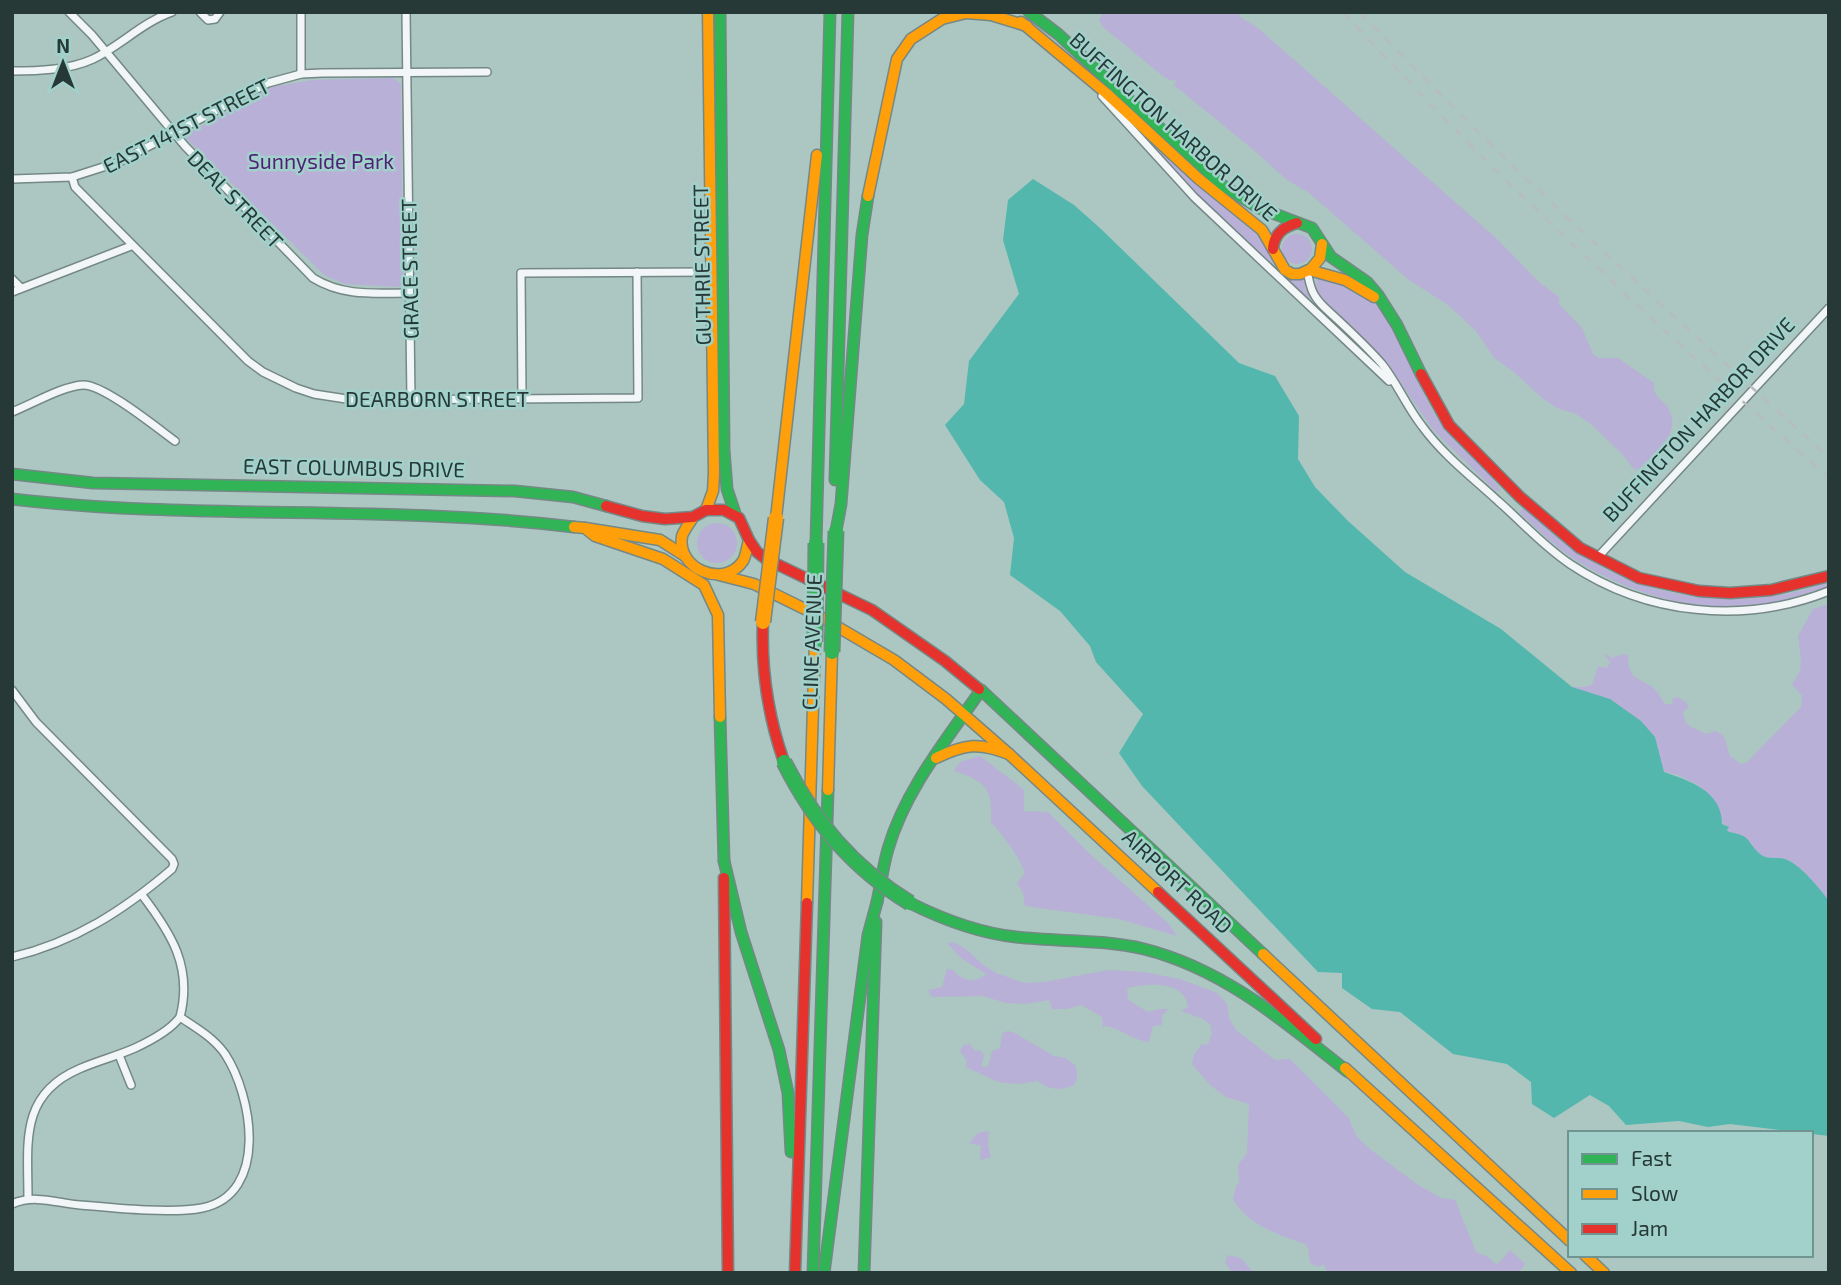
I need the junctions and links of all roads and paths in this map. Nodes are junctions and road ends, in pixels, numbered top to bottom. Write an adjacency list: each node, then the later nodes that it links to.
1 (69, 12): 13 (street, DEAL STREET)
2 (172, 12): 13 (street)
3 (200, 12): 4 (street)
4 (220, 12)
5 (301, 12): 19 (street)
6 (406, 12): 17 (street, GRACE STREET)
7 (708, 12): 18 (main road, GUTHRIE STREET)
8 (720, 12): 18 (main road, GUTHRIE STREET)
9 (830, 12): 14 (main road, CLINE AVENUE)
10 (848, 12): 47 (main road, CLINE AVENUE)
11 (1007, 12): 12 (main road, BUFFINGTON HARBOR DRIVE)
12 (1028, 19): 20 (main road, BUFFINGTON HARBOR DRIVE); 24 (main road, BUFFINGTON HARBOR DRIVE); 47 (main road)
13 (105, 51): 15 (street); 21 (street, DEAL STREET)
14 (827, 70): 66 (main road, bridge); 75 (main road, CLINE AVENUE, bridge)
15 (12, 71)
16 (487, 72): 17 (street, EAST 141ST STREET)
17 (407, 73): 19 (street, EAST 141ST STREET); 34 (street, GRACE STREET)
18 (715, 73): 30 (main road, GUTHRIE STREET); 45 (main road, GUTHRIE STREET)
19 (301, 74): 21 (street, EAST 141ST STREET)
20 (1086, 77): 27 (main road, BUFFINGTON HARBOR DRIVE); 37 (street)
21 (175, 133): 22 (street, EAST 141ST STREET); 34 (street, DEAL STREET)
22 (72, 177): 23 (street, EAST 141ST STREET); 26 (street, DEARBORN STREET)
23 (12, 179)
24 (1297, 223): 25 (main road); 27 (main road)
25 (1321, 241): 28 (main road); 35 (main road)
26 (131, 246): 32 (street); 39 (street, DEARBORN STREET)
27 (1272, 252): 28 (main road)
28 (1308, 270): 35 (main road); 37 (street)
29 (637, 272): 30 (street); 38 (street); 38 (street, DEARBORN STREET)
30 (711, 272): 44 (main road, GUTHRIE STREET)
31 (12, 279): 32 (street)
32 (21, 288): 33 (street)
33 (12, 292)
34 (409, 293): 39 (street, GRACE STREET)
35 (1387, 308): 49 (main road)
36 (1829, 308): 49 (street, BUFFINGTON HARBOR DRIVE)
37 (1399, 391): 54 (street)
38 (522, 399): 39 (street, DEARBORN STREET)
39 (411, 400)
40 (12, 412): 41 (street)
41 (175, 441)
42 (12, 474): 44 (main road, EAST COLUMBUS DRIVE)
43 (12, 499): 46 (main road)
44 (700, 513): 45 (main road); 50 (main road)
45 (736, 516): 48 (main road)
46 (585, 528): 50 (main road); 53 (main road)
47 (836, 531): 76 (main road, CLINE AVENUE, bridge)
48 (749, 540): 51 (main road); 56 (main road, AIRPORT ROAD)
49 (1597, 558): 52 (main road)
50 (687, 560): 51 (main road); 53 (main road)
51 (719, 575): 57 (main road, AIRPORT ROAD)
52 (1829, 576)
53 (704, 585): 60 (main road)
54 (1829, 591)
55 (12, 690): 61 (street)
56 (981, 690): 57 (main road); 69 (main road, AIRPORT ROAD)
57 (965, 715): 58 (main road, AIRPORT ROAD); 59 (main road)
58 (1009, 754): 59 (main road); 66 (main road, AIRPORT ROAD)
59 (933, 760): 62 (main road)
60 (724, 861): 74 (main road); 75 (main road)
61 (142, 895): 63 (street); 64 (street)
62 (877, 902): 77 (main road); 78 (main road)
63 (12, 957)
64 (180, 1017): 65 (street); 68 (street)
65 (119, 1055): 67 (street); 68 (street)
66 (1349, 1072): 71 (main road, AIRPORT ROAD)
67 (131, 1086)
68 (28, 1199): 70 (street)
69 (1524, 1199): 71 (main road); 72 (main road, AIRPORT ROAD)
70 (12, 1203)
71 (1508, 1216): 79 (main road, AIRPORT ROAD)
72 (1568, 1239)
73 (1587, 1257): 80 (main road)
74 (728, 1273)
75 (795, 1273)
76 (813, 1273)
77 (824, 1273)
78 (864, 1273)
79 (1571, 1273)
80 (1604, 1273)

